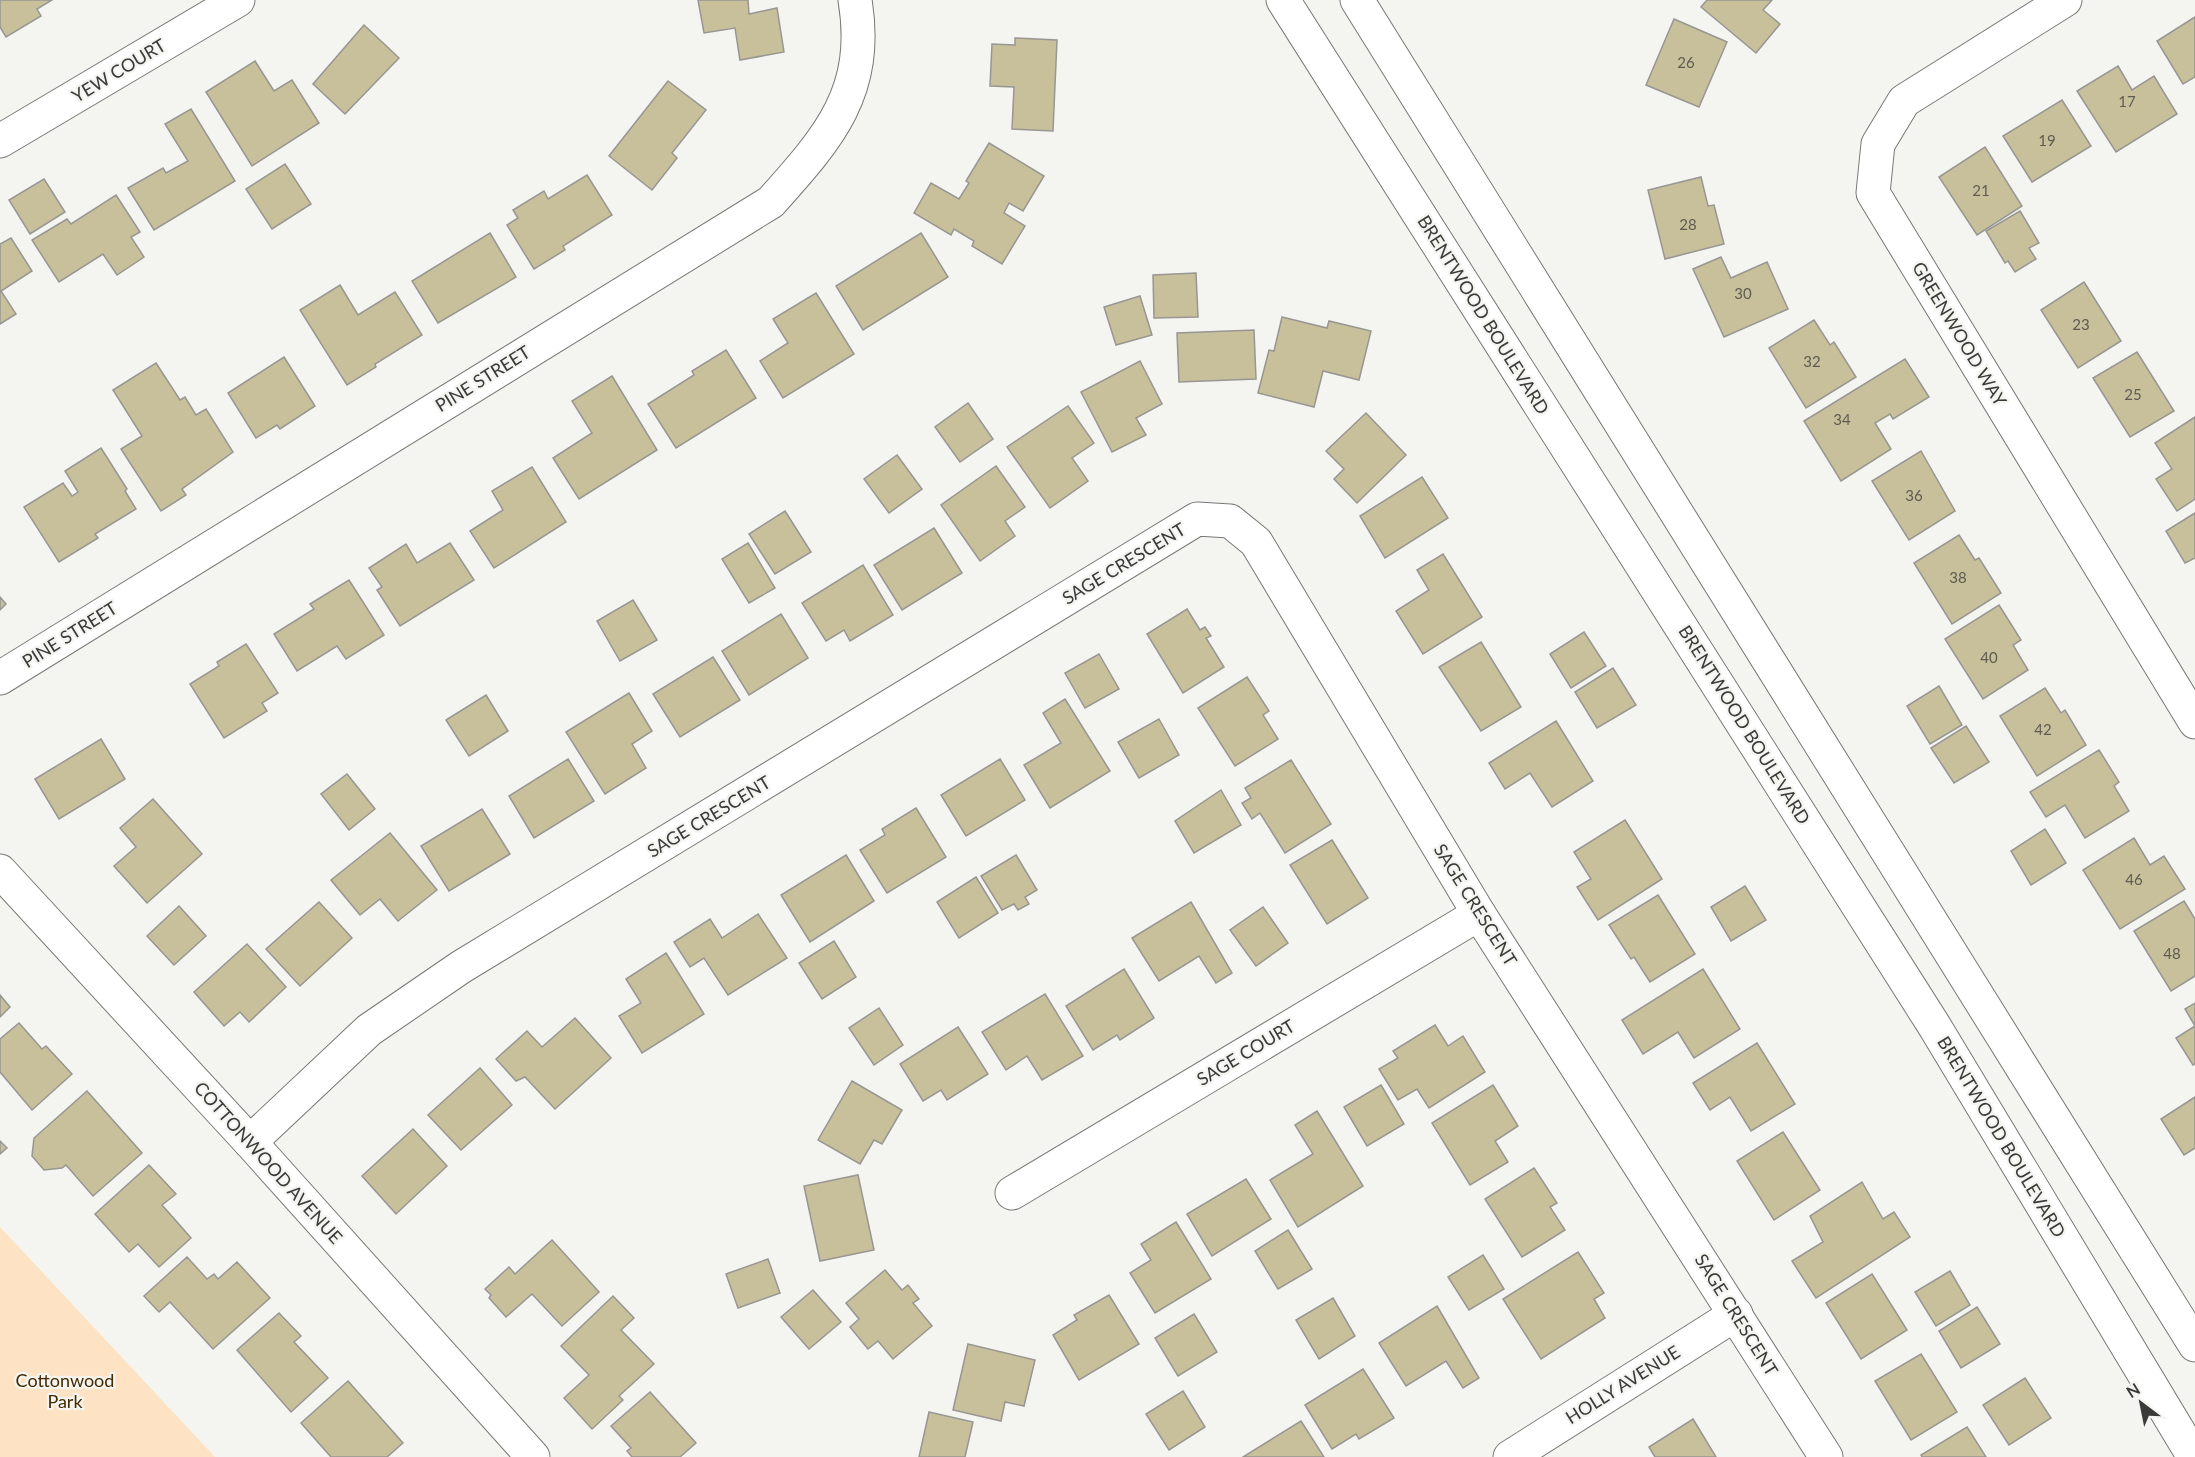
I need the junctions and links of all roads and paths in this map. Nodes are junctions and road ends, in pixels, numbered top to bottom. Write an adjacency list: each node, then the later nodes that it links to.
1 (238, 0): 6 (street, YEW COURT)
2 (855, 0): 7 (street, PINE STREET)
3 (1283, 0): 18 (street, BRENTWOOD BOULEVARD)
4 (1357, 0): 14 (street)
5 (2065, 0): 8 (street, GREENWOOD WAY)
6 (0, 141)
7 (0, 678)
8 (2195, 722)
9 (0, 871): 11 (street, COTTONWOOD AVENUE)
10 (1479, 914): 11 (street, SAGE CRESCENT); 12 (street, SAGE COURT); 13 (street, SAGE CRESCENT)
11 (250, 1142): 15 (street, COTTONWOOD AVENUE)
12 (1012, 1193)
13 (1736, 1314): 16 (street, HOLLY AVENUE); 17 (street, SAGE CRESCENT)
14 (2195, 1344)
15 (533, 1457)
16 (1510, 1457)
17 (1826, 1457)
18 (2194, 1457)

